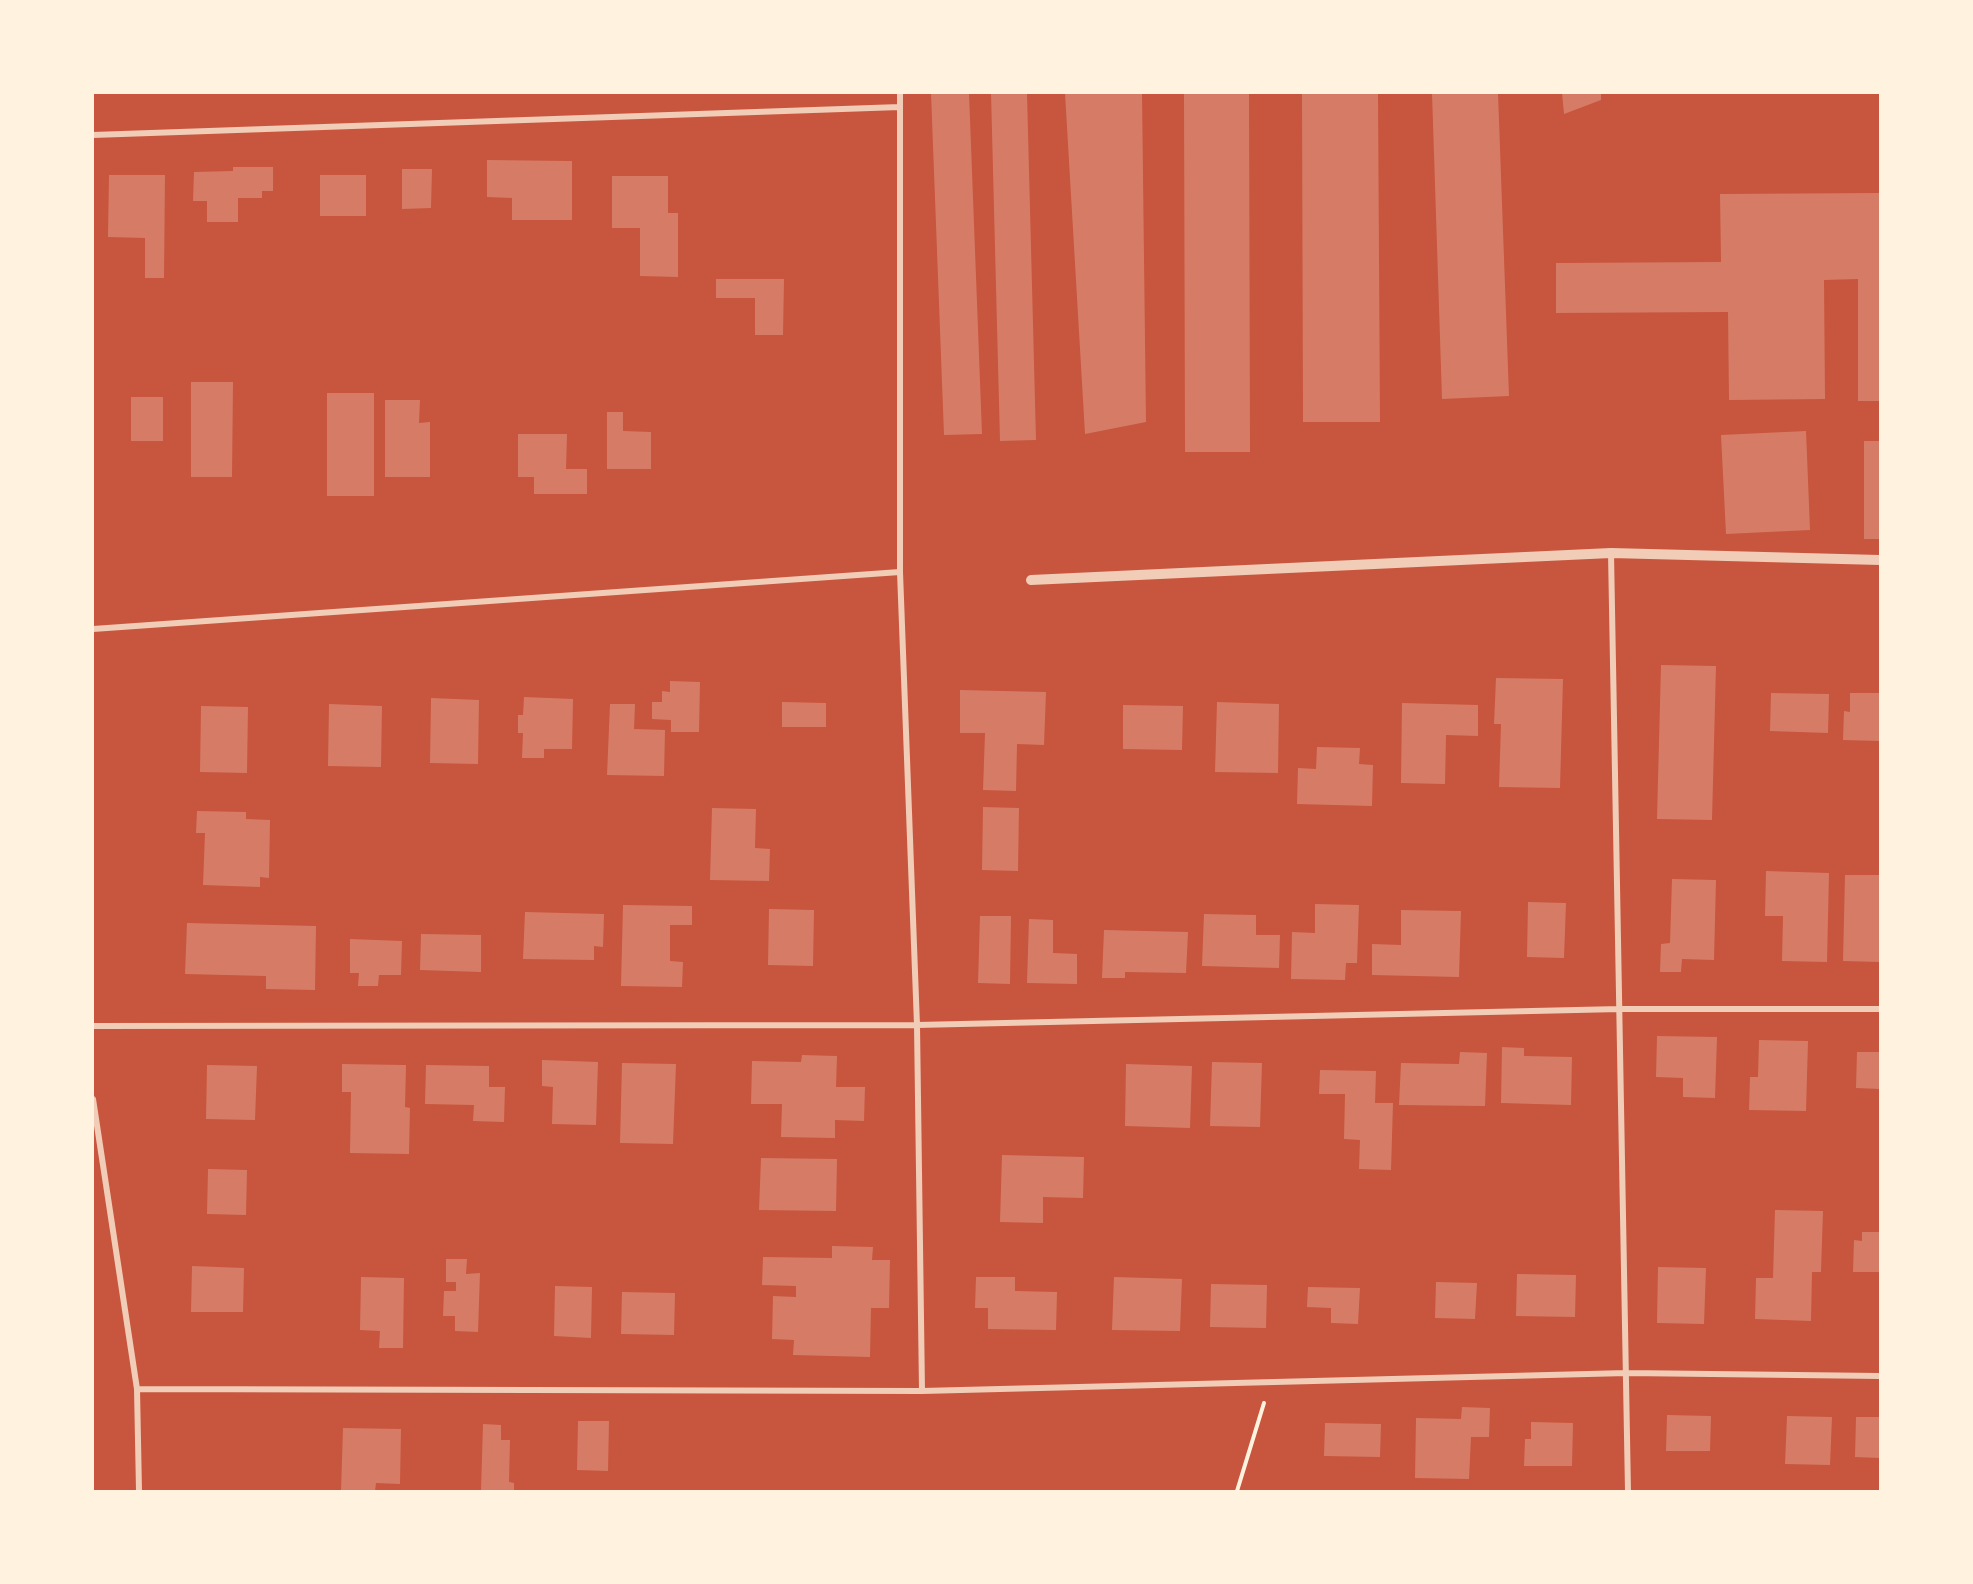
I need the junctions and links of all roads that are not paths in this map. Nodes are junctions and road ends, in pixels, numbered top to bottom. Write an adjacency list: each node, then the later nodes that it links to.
1 (900, 93): 2 (street)
2 (900, 107): 3 (street); 6 (street)
3 (93, 135)
4 (1611, 553): 5 (street); 7 (street); 9 (street)
5 (1880, 560)
6 (900, 572): 8 (street); 11 (street)
7 (1031, 580)
8 (93, 629)
9 (1620, 1009): 10 (street); 11 (street); 14 (street)
10 (1880, 1009)
11 (916, 1025): 12 (street); 17 (street)
12 (93, 1026)
13 (93, 1099): 16 (street)
14 (1627, 1373): 15 (street); 17 (street); 19 (street)
15 (1880, 1376)
16 (137, 1389): 17 (street); 18 (street)
17 (922, 1391)
18 (139, 1491)
19 (1628, 1491)

